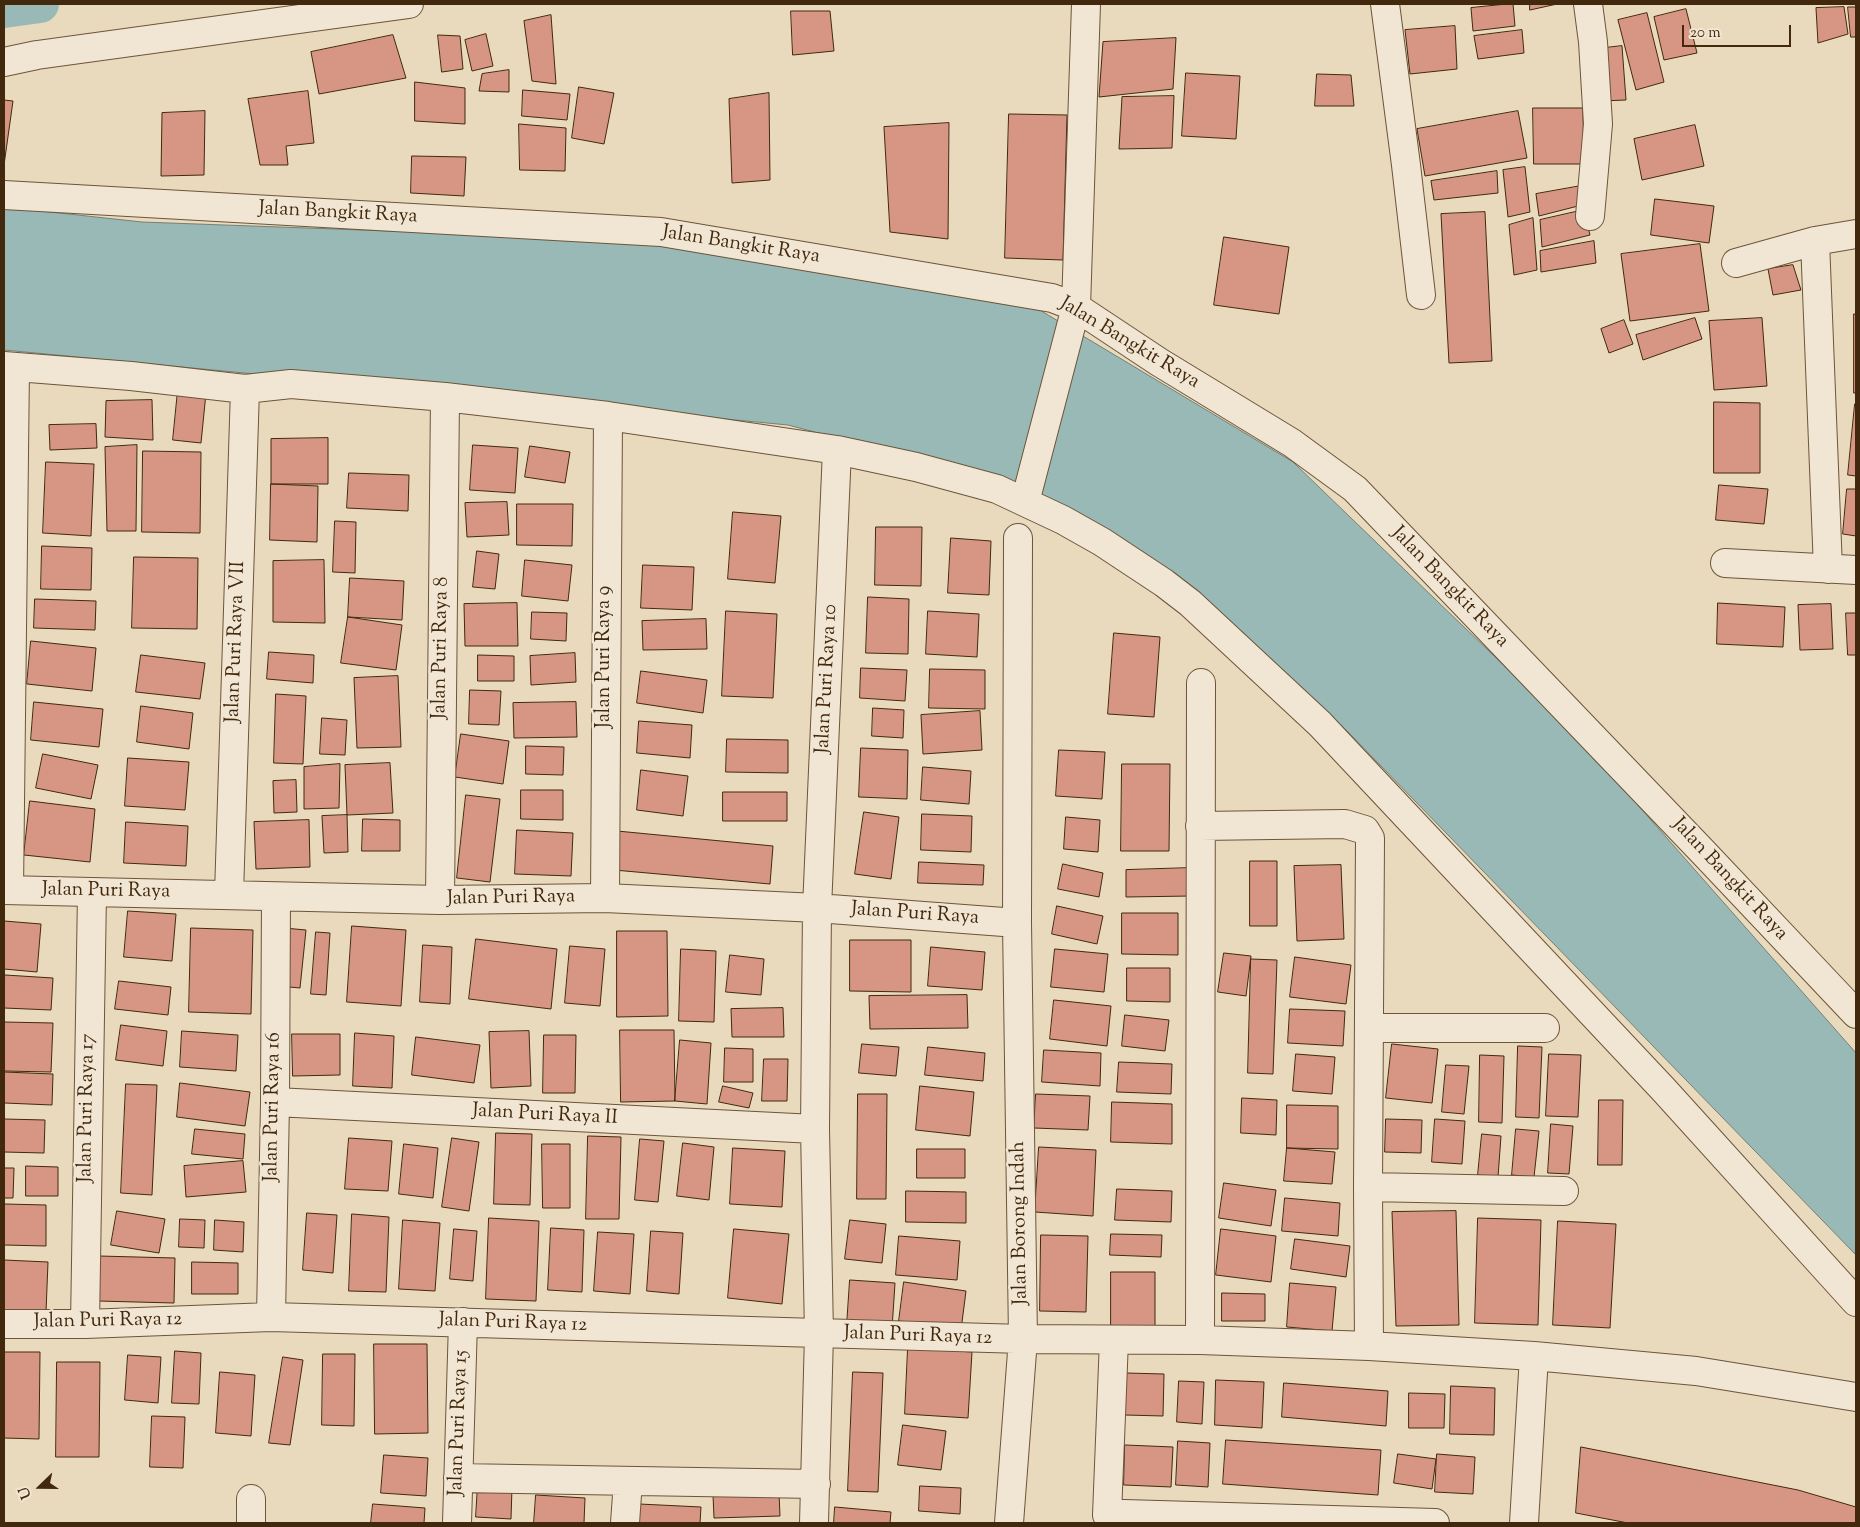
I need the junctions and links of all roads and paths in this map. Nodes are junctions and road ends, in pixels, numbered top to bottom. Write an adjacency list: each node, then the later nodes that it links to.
1 (409, 4): 5 (street)
2 (1086, 4): 12 (street)
3 (1385, 4): 11 (street)
4 (1588, 4): 7 (street)
5 (4, 62)
6 (4, 195): 12 (street, Jalan Bangkit Raya)
7 (1590, 216)
8 (1856, 234): 9 (street)
9 (1815, 241): 10 (street); 21 (street)
10 (1736, 263)
11 (1421, 295)
12 (1074, 314): 18 (street); 33 (street, Jalan Bangkit Raya)
13 (10, 366): 14 (street); 25 (street)
14 (245, 389): 15 (street); 27 (street, Jalan Puri Raya VII)
15 (445, 397): 16 (street); 30 (street, Jalan Puri Raya 8)
16 (608, 416): 17 (street); 29 (street, Jalan Puri Raya 9)
17 (838, 450): 18 (street); 31 (street, Jalan Puri Raya 10)
18 (1027, 497): 40 (street)
19 (1018, 538): 32 (street, Jalan Borong Indah)
20 (1725, 563): 21 (street)
21 (1828, 569): 22 (street)
22 (1856, 570)
23 (1201, 683): 24 (street)
24 (1200, 826): 34 (street); 48 (street)
25 (6, 890): 26 (street, Jalan Puri Raya)
26 (92, 893): 27 (street, Jalan Puri Raya); 44 (street, Jalan Puri Raya 17)
27 (229, 894): 28 (street, Jalan Puri Raya)
28 (276, 897): 30 (street, Jalan Puri Raya); 36 (street, Jalan Puri Raya 16)
29 (606, 898): 30 (street, Jalan Puri Raya); 31 (street, Jalan Puri Raya)
30 (440, 900)
31 (818, 908): 32 (street, Jalan Puri Raya); 37 (street, Jalan Puri Raya 10)
32 (1017, 922): 46 (street, Jalan Borong Indah)
33 (1856, 1014)
34 (1370, 1028): 35 (street); 38 (street)
35 (1546, 1028)
36 (275, 1102): 37 (street, Jalan Puri Raya II); 41 (street, Jalan Puri Raya 16)
37 (815, 1129): 45 (street, Jalan Puri Raya 10)
38 (1368, 1186): 39 (street); 49 (street)
39 (1564, 1191)
40 (1856, 1302)
41 (271, 1317): 42 (street, Jalan Puri Raya 12); 44 (street, Jalan Puri Raya 12)
42 (464, 1322): 45 (street, Jalan Puri Raya 12); 52 (street, Jalan Puri Raya 15)
43 (4, 1324): 44 (street, Jalan Puri Raya 12)
44 (85, 1324)
45 (819, 1334): 46 (street, Jalan Puri Raya 12); 54 (street, Jalan Puri Raya 10)
46 (1023, 1339): 47 (street, Jalan Puri Raya 12); 59 (street, Jalan Borong Indah)
47 (1114, 1340): 48 (street, Jalan Puri Raya 12); 55 (street)
48 (1200, 1340): 49 (street, Jalan Puri Raya 12)
49 (1369, 1346): 50 (street, Jalan Puri Raya 12)
50 (1534, 1356): 51 (street, Jalan Puri Raya 12); 61 (street)
51 (1856, 1397)
52 (458, 1478): 53 (street); 56 (street, Jalan Puri Raya 15)
53 (628, 1481): 54 (street); 57 (street)
54 (816, 1484): 58 (street, Jalan Puri Raya 10)
55 (1106, 1519): 60 (street)
56 (457, 1523)
57 (625, 1523)
58 (814, 1523)
59 (1009, 1523)
60 (1435, 1523)
61 (1524, 1523)

